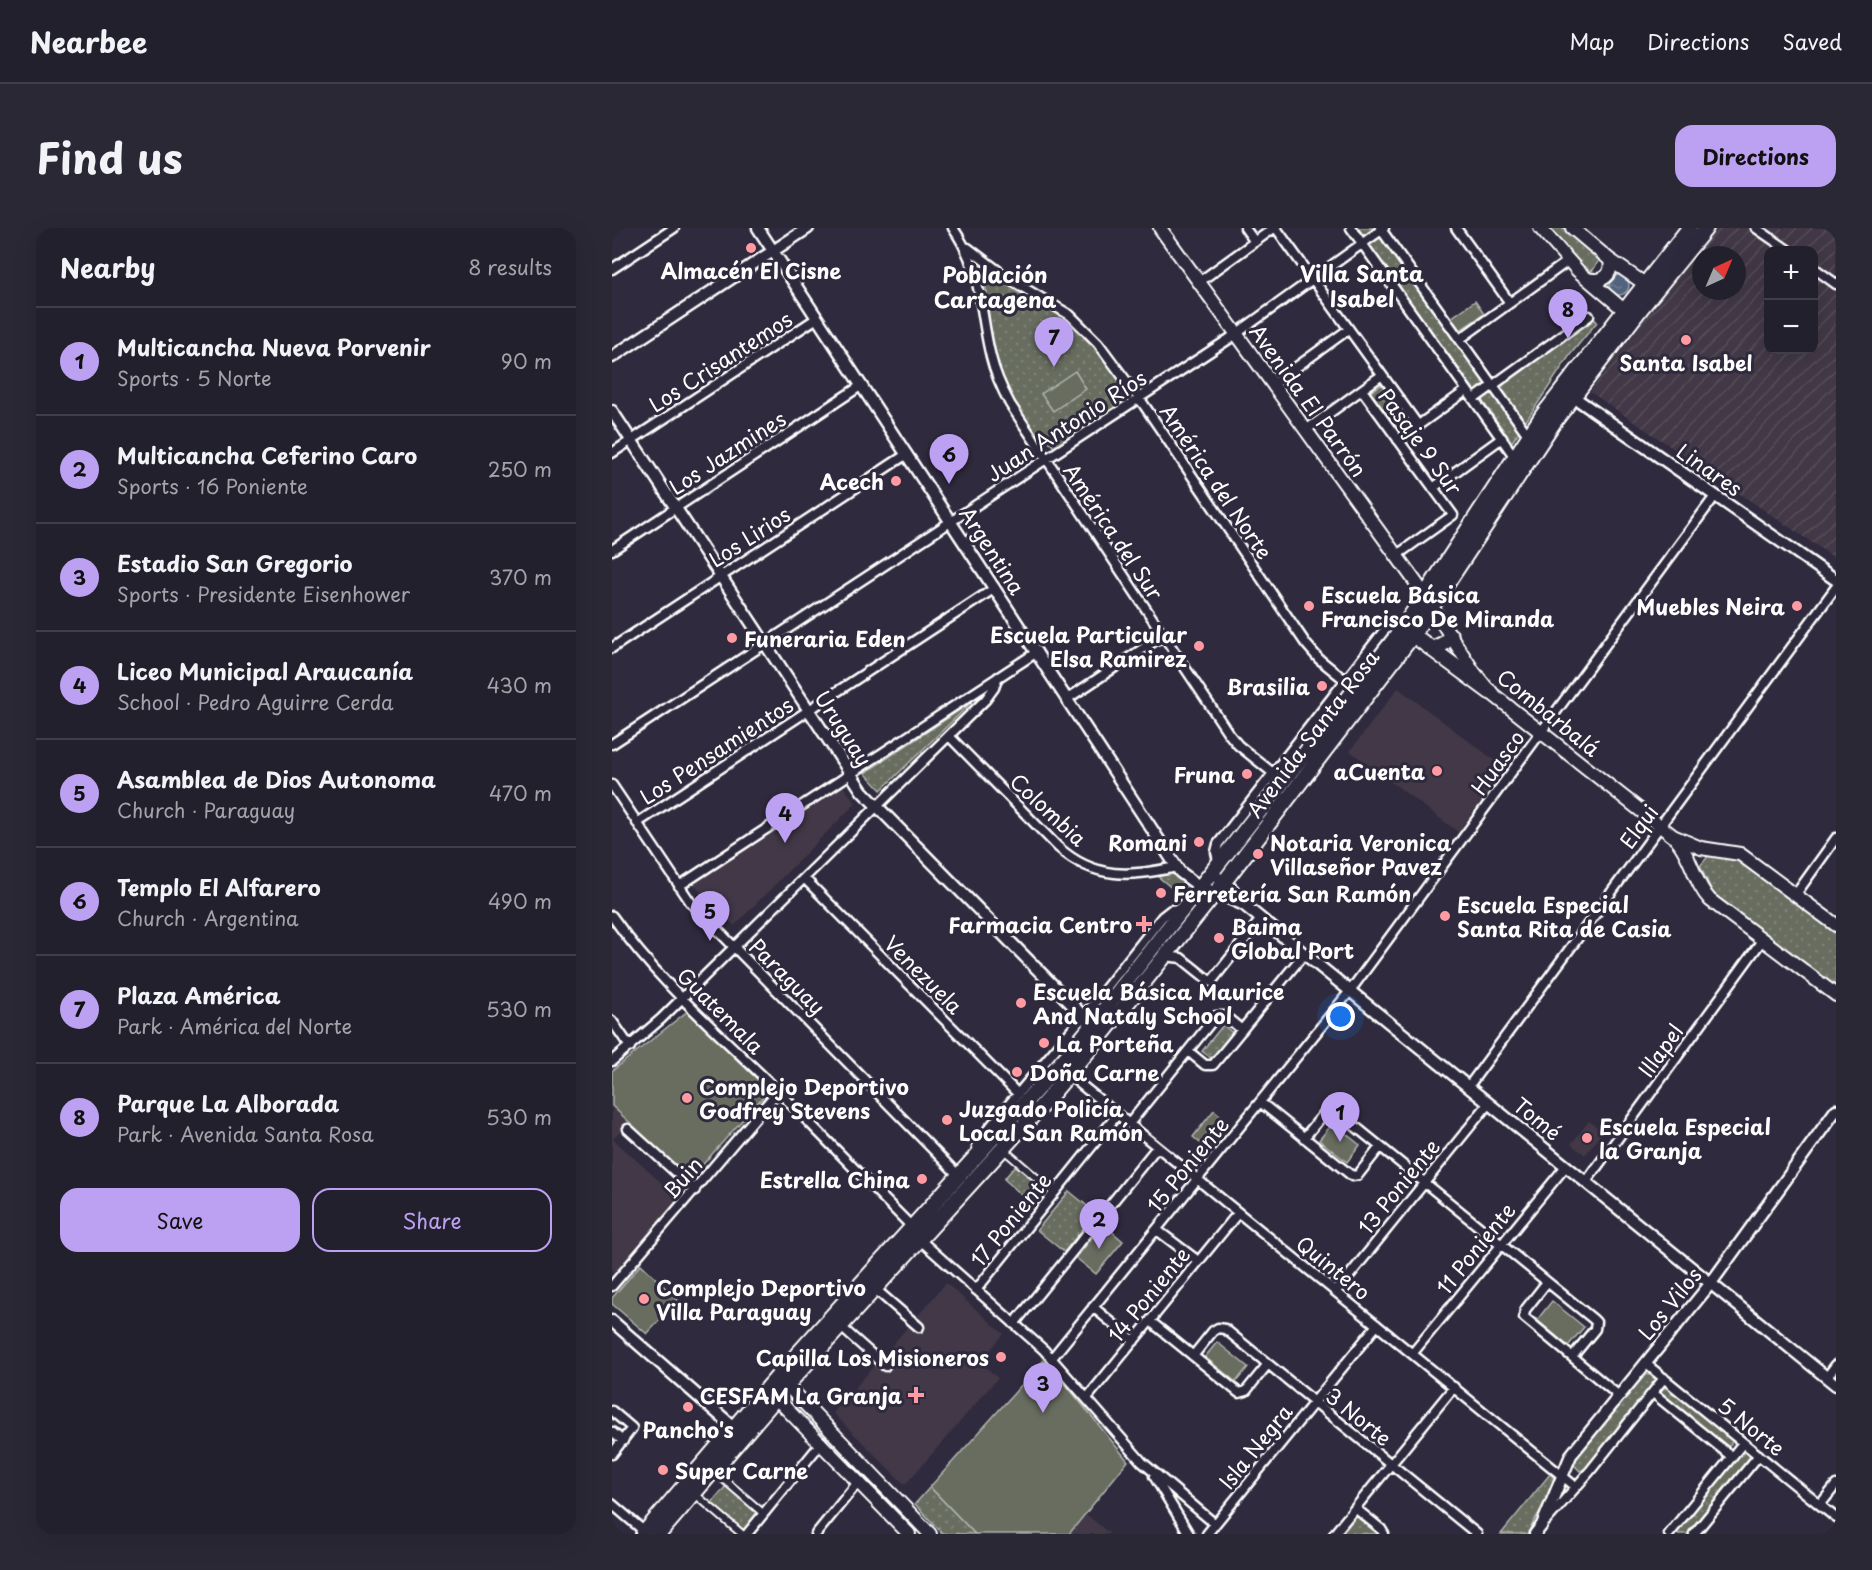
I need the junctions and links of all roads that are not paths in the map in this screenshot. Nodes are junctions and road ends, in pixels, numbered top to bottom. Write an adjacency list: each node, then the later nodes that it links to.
1 (674, 228): 23 (street)
2 (758, 228): 20 (street, Argentina)
3 (808, 228): 20 (street)
4 (953, 228): 18 (street)
5 (1160, 228): 27 (main road, Avenida El Parrón)
6 (1245, 228): 16 (street)
7 (1275, 228): 16 (street); 25 (street)
8 (1351, 228): 17 (street)
9 (1456, 228): 30 (street)
10 (1540, 228): 22 (main road)
11 (1572, 228): 21 (main road)
12 (1689, 228): 28 (main road, Avenida Santa Rosa)
13 (1706, 228): 31 (main road, Avenida Santa Rosa)
14 (1756, 228): 19 (street)
15 (1382, 229): 17 (street, Juan Antonio Ríos); 36 (street)
16 (1255, 242): 27 (street)
17 (1362, 244): 25 (street, Juan Antonio Ríos); 43 (street)
18 (965, 246): 45 (street, América del Norte); 57 (street, América del Sur)
19 (1782, 246)
20 (773, 251): 33 (street, Argentina); 37 (street)
21 (1610, 260): 26 (main road); 28 (main road)
22 (1568, 261): 26 (main road); 30 (street)
23 (612, 269)
24 (1818, 271): 29 (street)
25 (1313, 279): 34 (street); 35 (street, Juan Antonio Ríos)
26 (1588, 279): 31 (main road)
27 (1199, 282): 35 (main road, Avenida El Parrón)
28 (1645, 284): 31 (main road, Avenida Santa Rosa)
29 (1836, 284)
30 (1510, 303): 36 (street)
31 (1634, 311): 44 (main road, Avenida Santa Rosa)
32 (1589, 316): 41 (street)
33 (817, 318): 40 (street, Argentina); 53 (street, Los Crisantemos)
34 (1349, 329): 38 (street); 39 (street)
35 (1237, 334): 39 (main road, Avenida El Parrón); 45 (street, Juan Antonio Ríos)
36 (1460, 339): 41 (street)
37 (612, 357)
38 (1382, 375): 42 (street); 48 (street)
39 (1273, 384): 49 (main road, Avenida El Parrón)
40 (862, 385): 55 (street, Argentina); 60 (street, Los Jazmines)
41 (1493, 385): 46 (street); 50 (street)
42 (1362, 390): 49 (street); 52 (street, Pasaje 9 Sur)
43 (1467, 390): 46 (street); 48 (street)
44 (1567, 393): 50 (main road, Avenida Santa Rosa); 59 (street, Linares); 68 (main road, Avenida Santa Rosa)
45 (1139, 399): 57 (street, Juan Antonio Ríos); 78 (street, América del Norte)
46 (1473, 399): 51 (street)
47 (612, 411): 53 (street, Uruguay)
48 (1418, 425): 52 (street)
49 (1306, 430): 63 (main road, Avenida El Parrón)
50 (1528, 435): 56 (main road, Avenida Santa Rosa)
51 (1502, 438): 56 (street); 58 (street)
52 (1398, 440): 58 (street, Pasaje 9 Sur)
53 (632, 441): 54 (street, Los Crisantemos); 60 (street, Uruguay)
54 (612, 453)
55 (907, 454): 61 (street, Argentina); 64 (street, Los Lirios)
56 (1514, 456): 68 (main road, Avenida Santa Rosa)
57 (1046, 460): 61 (street, Juan Antonio Ríos); 71 (street, América del Sur)
58 (1433, 488): 63 (street, Pasaje 9 Sur)
59 (1715, 496): 65 (street, Linares); 82 (street, Huasco)
60 (675, 507): 62 (street, Los Jazmines); 64 (street, Uruguay)
61 (951, 522): 67 (street, Argentina); 73 (street, Juan Antonio Ríos)
62 (612, 550)
63 (1396, 555): 68 (main road, Avenida El Parrón)
64 (721, 576): 73 (street, Uruguay); 74 (street, Los Lirios)
65 (1836, 580)
66 (1836, 587): 90 (street, Elqui)
67 (995, 588): 76 (street, Argentina); 81 (street, Los Pensamientos)
68 (1429, 601): 69 (main road, Avenida Santa Rosa); 70 (main road, Avenida Santa Rosa); 72 (main road, Combarbalá)
69 (1407, 622): 78 (street, Avenida Santa Rosa); 95 (main road, Avenida Santa Rosa)
70 (1413, 635): 75 (main road); 100 (main road, Avenida Santa Rosa)
71 (1162, 636): 80 (street); 85 (street, América del Sur)
72 (1451, 636): 75 (main road); 79 (main road, Combarbalá)
73 (765, 644): 81 (street, Uruguay); 84 (street, Juan Antonio Ríos)
74 (612, 648)
75 (1432, 649): 79 (main road)
76 (1037, 652): 77 (street); 80 (street, Argentina)
77 (998, 677): 83 (street); 86 (street)
78 (1346, 680): 85 (street, Avenida Santa Rosa)
79 (1490, 692): 82 (main road, Combarbalá)
80 (1067, 699): 94 (street, Argentina)
81 (809, 711): 86 (street, Uruguay); 89 (street, Los Pensamientos)
82 (1541, 733): 90 (main road, Combarbalá); 111 (street, Huasco)
83 (949, 736): 88 (street); 94 (street, Colombia)
84 (612, 744)
85 (1274, 773): 95 (street, Avenida Santa Rosa)
86 (850, 774): 88 (street, Uruguay); 98 (street)
87 (612, 785): 89 (street, Paraguay)
88 (878, 807): 97 (street); 115 (street, Uruguay)
89 (637, 823): 98 (street, Paraguay)
90 (1660, 826): 91 (main road, Combarbalá); 122 (street, Elqui)
91 (1673, 836): 93 (main road, Combarbalá); 96 (main road, Combarbalá)
92 (1836, 838): 101 (street)
93 (1710, 849): 96 (main road); 101 (main road, Combarbalá)
94 (1177, 867): 99 (street, Argentina)
95 (1216, 869): 99 (main road, Avenida Santa Rosa); 100 (street, Tomé)
96 (1694, 872): 105 (main road, Combarbalá)
97 (805, 879): 107 (street); 124 (street, Venezuela)
98 (679, 886): 107 (street, Paraguay)
99 (1202, 887): 100 (street, Tomé); 115 (main road, Avenida Santa Rosa)
100 (1220, 887): 103 (street, Tomé); 106 (main road, Avenida Santa Rosa)
101 (1796, 894): 104 (main road, Combarbalá)
102 (613, 918): 113 (street, Guatemala)
103 (1261, 919): 108 (street, Tomé); 110 (street)
104 (1836, 925)
105 (1763, 939): 112 (main road, Combarbalá); 140 (street, Illapel)
106 (1175, 943): 109 (main road, Avenida Santa Rosa); 110 (street)
107 (735, 948): 113 (street); 138 (street, Paraguay)
108 (1304, 954): 111 (street, Tomé); 116 (street)
109 (1165, 956): 110 (street); 117 (main road, Avenida Santa Rosa)
110 (1180, 958)
111 (1350, 992): 122 (street, Tomé); 125 (street, 15 Poniente)
112 (1836, 995)
113 (682, 999): 118 (street); 123 (street, Guatemala)
114 (612, 1021): 118 (street)
115 (1088, 1021): 117 (main road); 124 (street, Avenida Santa Rosa); 135 (main road, Avenida Santa Rosa)
116 (1242, 1030): 119 (street); 119 (street)
117 (1096, 1042): 121 (main road, Avenida Santa Rosa)
118 (630, 1047): 120 (street)
119 (1188, 1051): 129 (street)
120 (612, 1061)
121 (1069, 1075): 128 (street, Quintero); 134 (main road, Avenida Santa Rosa)
122 (1468, 1087): 126 (street, Tomé)
123 (778, 1091): 142 (street, Buin); 146 (street, Guatemala)
124 (1018, 1094): 135 (street, Avenida Santa Rosa)
125 (1260, 1102): 131 (street); 139 (street, 15 Poniente)
126 (1489, 1103): 137 (street, Tomé); 141 (street, 13 Poniente)
127 (1836, 1110): 150 (street, Los Vilos)
128 (1118, 1115): 129 (street, Quintero); 143 (street, 17 Poniente)
129 (1129, 1124): 132 (street, Quintero)
130 (628, 1129): 142 (street)
131 (1304, 1138): 133 (street); 133 (street)
132 (1157, 1147): 139 (street, Quintero); 158 (street)
133 (1380, 1147): 141 (street)
134 (1003, 1148): 136 (main road, Avenida Santa Rosa); 143 (street)
135 (978, 1155): 136 (street); 138 (main road, Avenida Santa Rosa)
136 (993, 1160): 146 (main road, Avenida Santa Rosa)
137 (1566, 1166): 140 (street, Tomé); 147 (street, 11 Poniente)
138 (959, 1176): 146 (main road, Avenida Santa Rosa)
139 (1197, 1180): 144 (street, Quintero); 145 (street, 15 Poniente)
140 (1586, 1182): 150 (street, Tomé)
141 (1424, 1183): 147 (street); 154 (street, 13 Poniente)
142 (695, 1190): 151 (street, Buin)
143 (1054, 1193): 153 (street, 17 Poniente)
144 (1238, 1213): 148 (street, 14 Poniente); 154 (street, Quintero)
145 (1157, 1230): 148 (street); 155 (street, 15 Poniente)
146 (915, 1233): 152 (main road, Avenida Santa Rosa); 153 (street, Guatemala); 173 (main road, Avenida Santa Rosa)
147 (1501, 1245): 149 (street); 163 (street, 11 Poniente)
148 (1198, 1261): 156 (street, 14 Poniente)
149 (1547, 1282): 165 (street); 165 (street)
150 (1711, 1283): 167 (street, Los Vilos); 171 (street, Tomé)
151 (612, 1286)
152 (874, 1288): 160 (main road, Avenida Santa Rosa); 161 (street)
153 (976, 1290): 158 (street, Guatemala)
154 (1336, 1292): 159 (street, Quintero)
155 (1093, 1307): 162 (street); 166 (street, 15 Poniente)
156 (1150, 1321): 162 (street, 14 Poniente); 164 (street)
157 (613, 1324): 182 (street)
158 (1014, 1324): 166 (street, Guatemala)
159 (1377, 1325): 163 (street, Quintero); 180 (street, Isla Negra)
160 (840, 1326): 170 (street); 173 (main road, Avenida Santa Rosa)
161 (919, 1327)
162 (1134, 1341): 179 (street, 14 Poniente)
163 (1412, 1354): 175 (street, Quintero)
164 (1193, 1356): 168 (street, 3 Norte); 168 (street)
165 (1572, 1357): 177 (street)
166 (1052, 1358): 179 (street, Guatemala)
167 (1645, 1363): 172 (street, 5 Norte); 177 (street, Los Vilos)
168 (1268, 1364): 180 (street, 3 Norte)
169 (1836, 1365): 171 (street)
170 (885, 1366)
171 (1827, 1377): 174 (street, Tomé)
172 (1664, 1378): 176 (street, Los Vilos); 186 (street, 5 Norte)
173 (778, 1381): 178 (main road, Avenida Santa Rosa); 182 (main road, Avenida Santa Rosa); 209 (main road)
174 (1836, 1385)
175 (1454, 1387): 190 (street); 193 (street, Quintero)
176 (1653, 1393): 189 (street, 5 Norte); 196 (street, Los Vilos)
177 (1619, 1396): 193 (street, Los Vilos)
178 (776, 1398): 182 (main road, Avenida Santa Rosa); 185 (main road)
179 (1087, 1398): 192 (street, Guatemala)
180 (1314, 1402): 190 (street, 3 Norte); 203 (street, Isla Negra)
181 (612, 1410): 184 (street)
182 (738, 1431): 191 (main road, Avenida Santa Rosa); 205 (main road, Avenida Santa Rosa)
183 (612, 1432): 184 (street)
184 (623, 1441): 187 (street)
185 (822, 1442): 194 (main road); 201 (street)
186 (1743, 1443): 188 (street, 5 Norte); 189 (street)
187 (612, 1454)
188 (1759, 1455): 199 (street, 5 Norte); 216 (street)
189 (1732, 1457): 215 (street)
190 (1391, 1465): 200 (street); 214 (street, 3 Norte)
191 (714, 1471): 197 (main road, Avenida Santa Rosa); 201 (street)
192 (1151, 1471): 203 (street); 210 (street)
193 (1562, 1476): 196 (street, Quintero); 204 (street, Los Vilos)
194 (859, 1481): 207 (street); 208 (main road)
195 (1836, 1485): 199 (street)
196 (1576, 1487): 204 (street, Los Vilos)
197 (694, 1494): 205 (main road, Avenida Santa Rosa); 206 (street)
198 (612, 1504): 205 (street)
199 (1820, 1505): 202 (street, 5 Norte)
200 (1355, 1508): 212 (street); 213 (street)
201 (764, 1514): 206 (street)
202 (1836, 1518)
203 (1215, 1524): 211 (street, Isla Negra)
204 (1539, 1530)
205 (649, 1533)
206 (748, 1533)
207 (816, 1534)
208 (909, 1534)
209 (930, 1534)
210 (1189, 1534)
211 (1207, 1534)
212 (1334, 1534)
213 (1384, 1534)
214 (1477, 1534)
215 (1669, 1534)
216 (1694, 1534)

